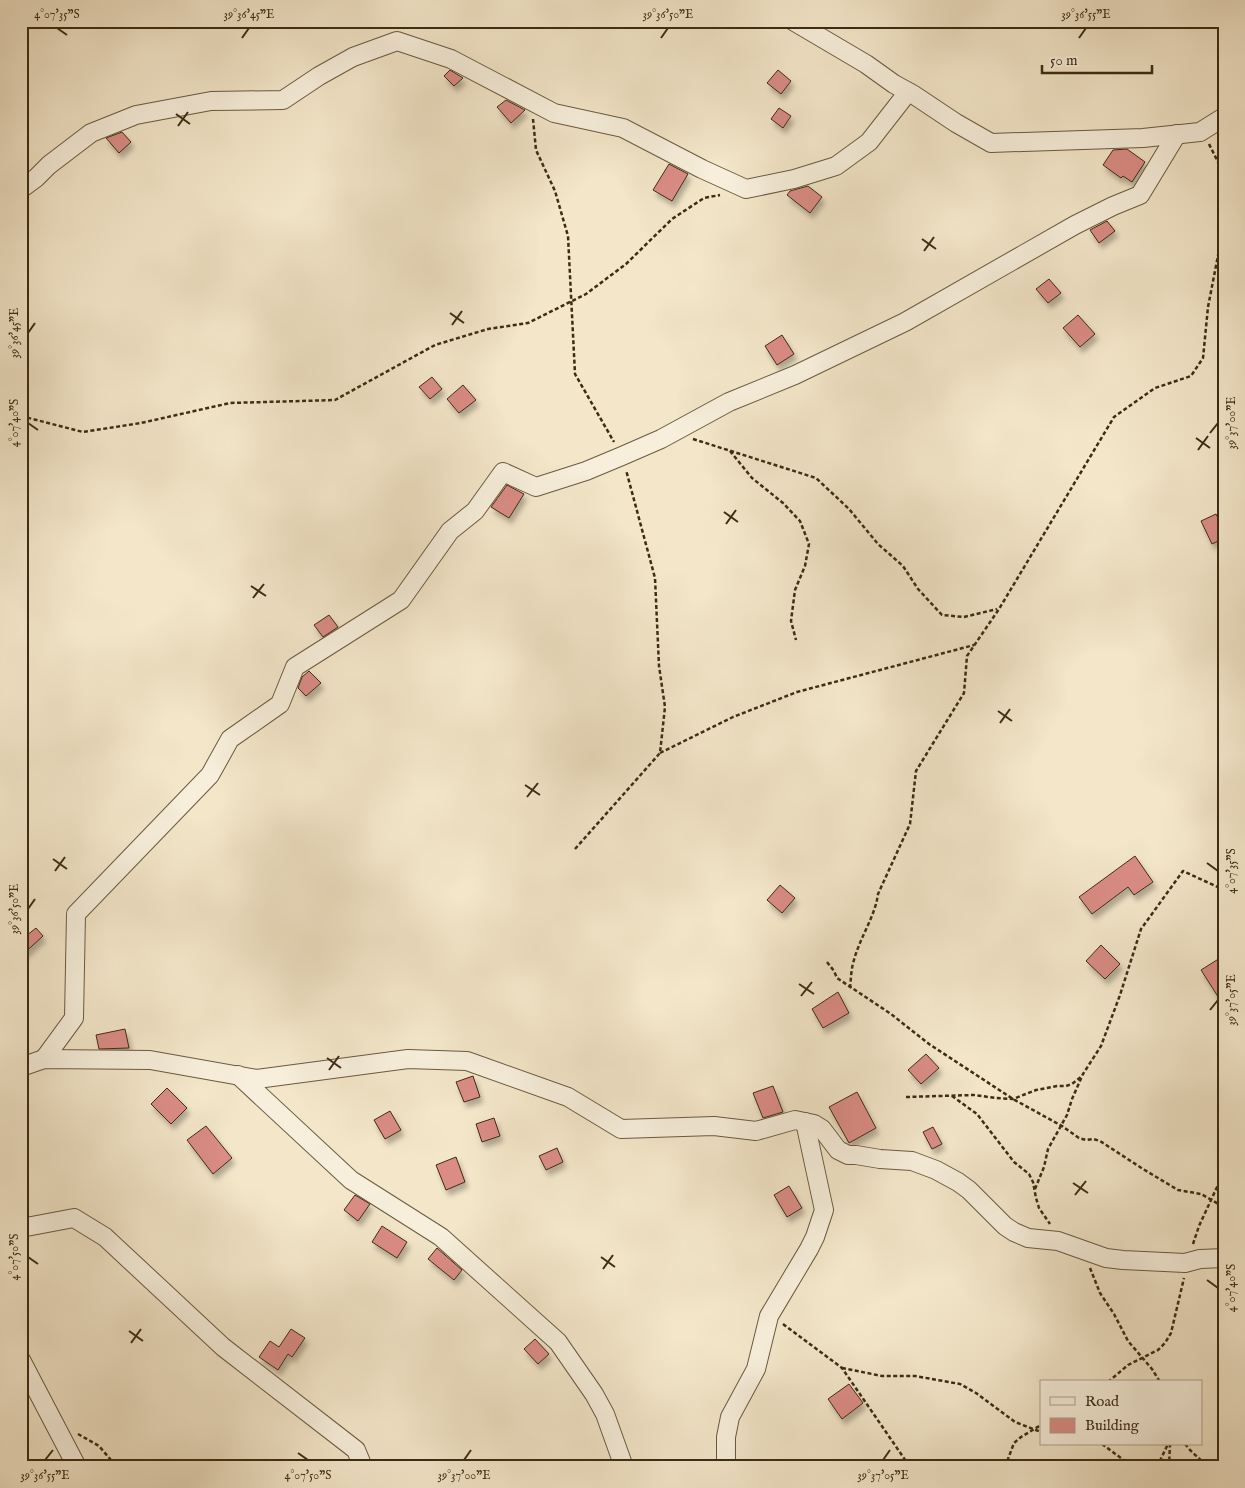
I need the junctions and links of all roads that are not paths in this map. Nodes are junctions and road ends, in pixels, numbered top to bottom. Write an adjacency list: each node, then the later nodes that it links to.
1 (793, 21): 2 (street)
2 (908, 92): 4 (street); 5 (street)
3 (1224, 117): 4 (street)
4 (1177, 134): 6 (street)
5 (21, 189)
6 (44, 1059): 7 (street); 8 (street)
7 (21, 1068)
8 (238, 1076): 9 (street); 15 (street)
9 (805, 1122): 11 (street); 16 (street)
10 (21, 1228): 14 (street)
11 (1224, 1258)
12 (21, 1360): 13 (street)
13 (76, 1467)
14 (363, 1467)
15 (624, 1467)
16 (726, 1467)

